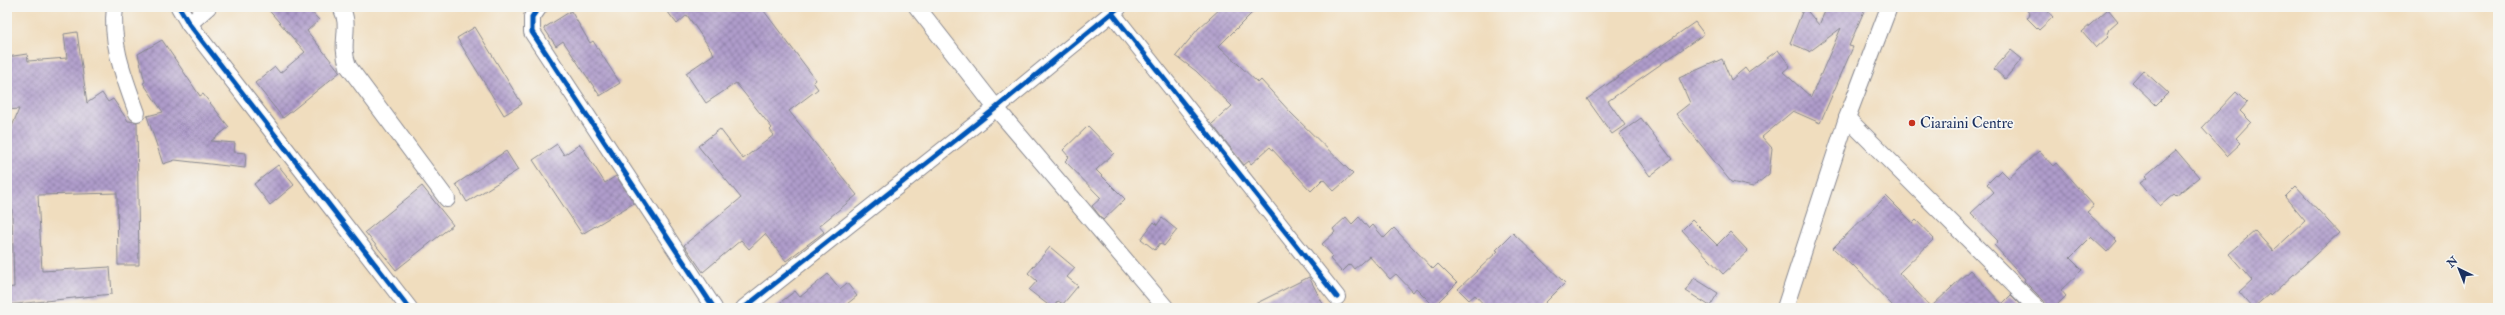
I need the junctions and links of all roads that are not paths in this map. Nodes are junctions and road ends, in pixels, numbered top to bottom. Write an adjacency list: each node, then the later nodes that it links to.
1 (115, 7): 11 (street)
2 (179, 7): 9 (street)
3 (208, 7): 9 (street)
4 (341, 7): 13 (street)
5 (539, 7): 16 (street)
6 (918, 7): 10 (street)
7 (1889, 7): 12 (street)
8 (1115, 10): 10 (street); 14 (street)
9 (189, 24): 15 (street)
10 (996, 108): 17 (street); 18 (street)
11 (137, 113)
12 (1847, 118): 19 (street); 20 (street)
13 (447, 199)
14 (1337, 297)
15 (409, 308)
16 (714, 308)
17 (744, 308)
18 (1166, 308)
19 (1785, 308)
20 (2037, 308)

